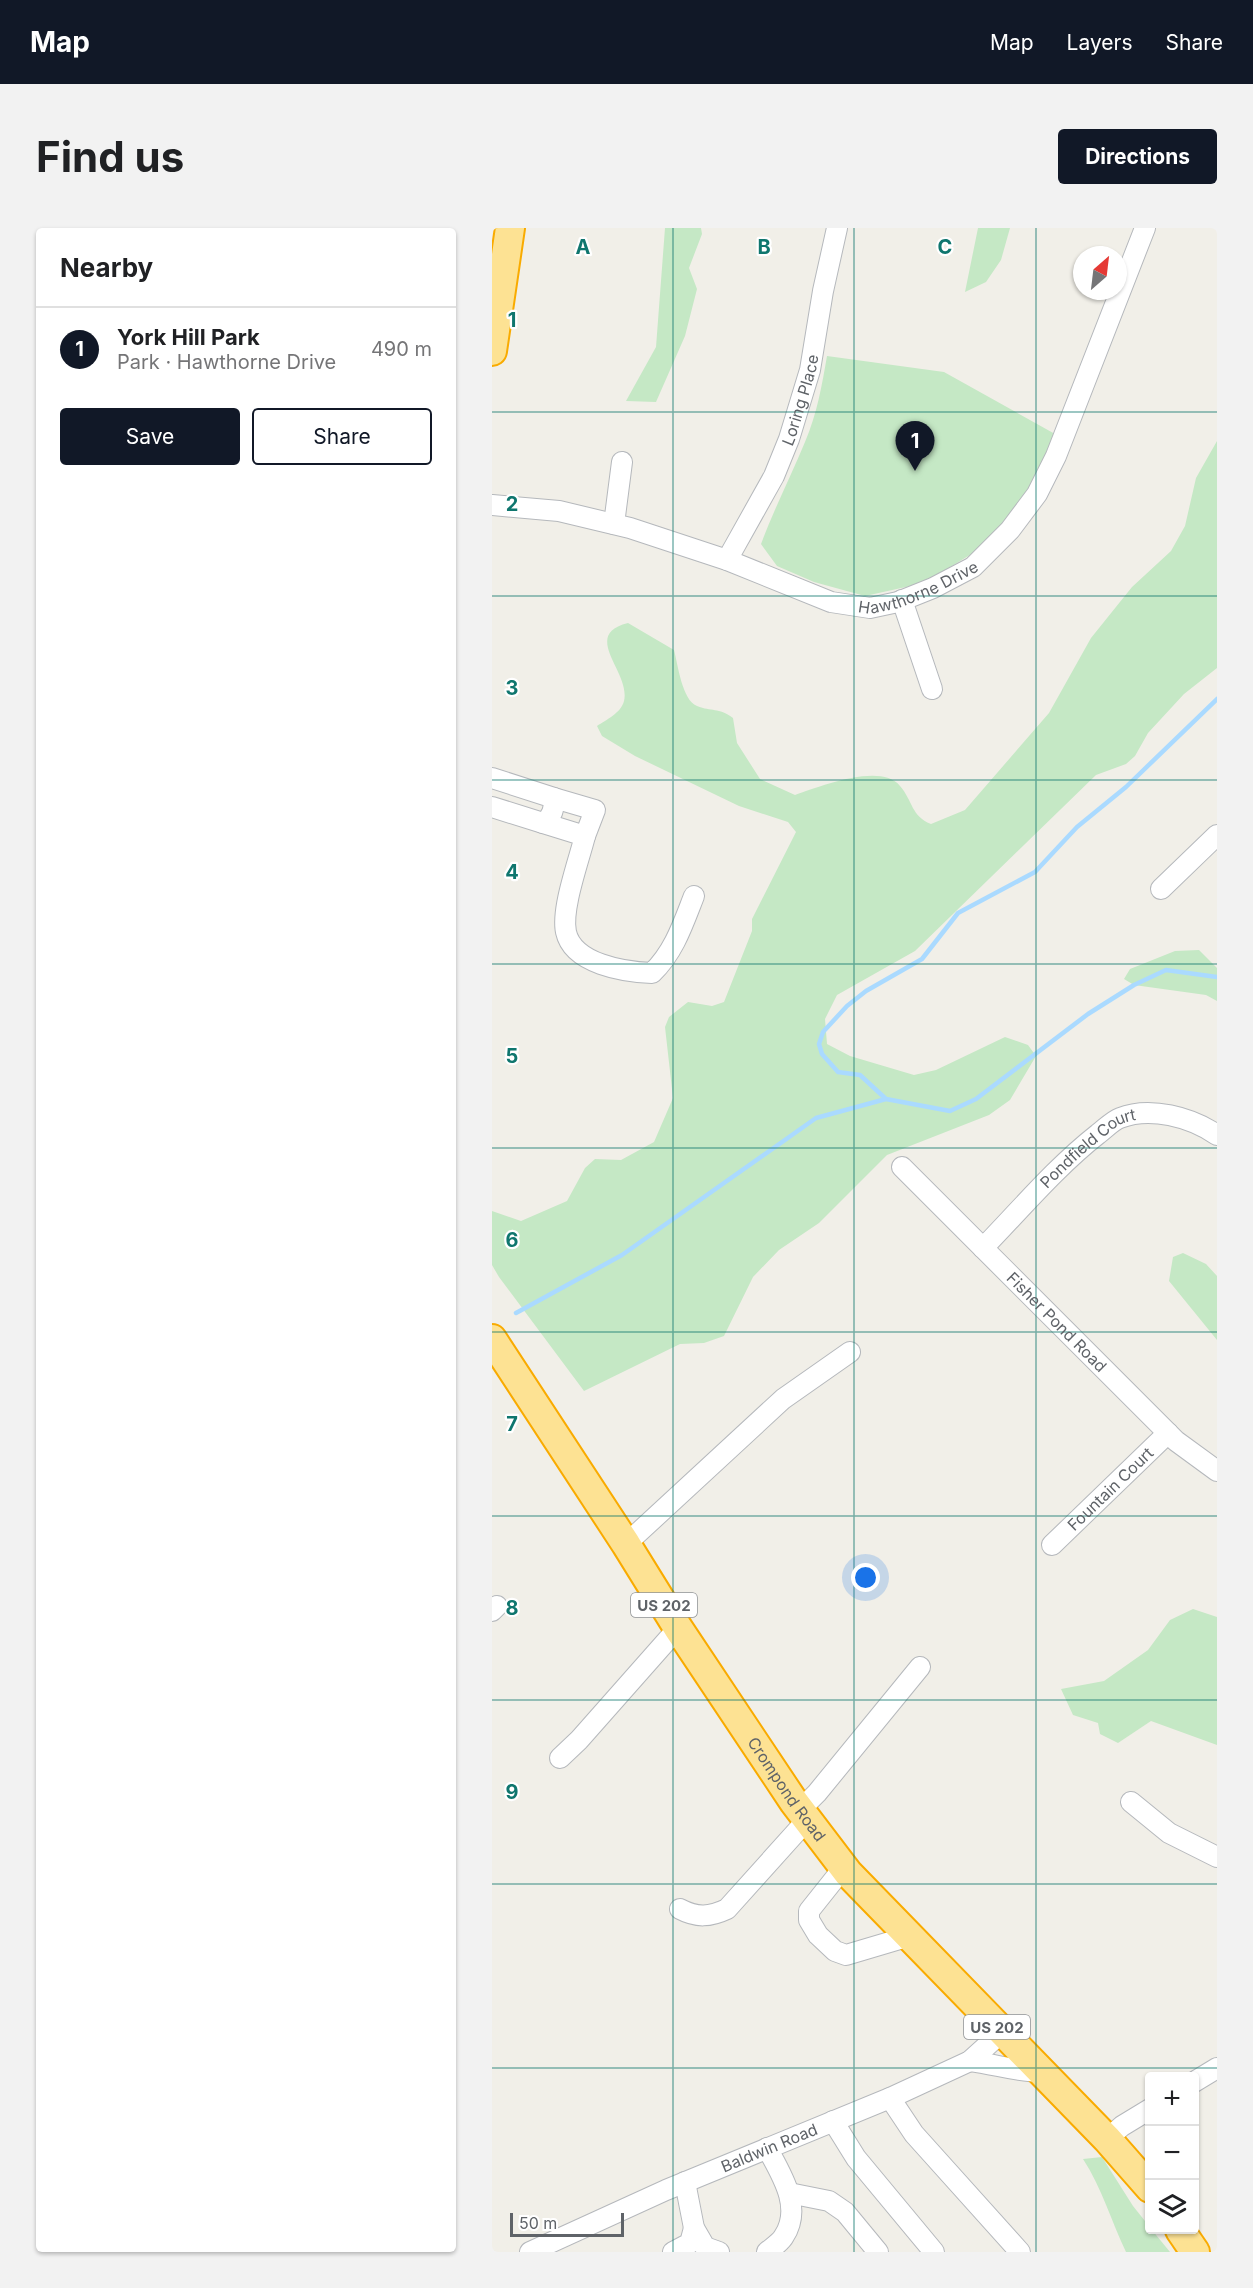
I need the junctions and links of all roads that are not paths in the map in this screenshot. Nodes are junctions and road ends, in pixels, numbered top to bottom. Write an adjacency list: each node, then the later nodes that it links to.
1 (510, 228): 4 (highway)
2 (837, 228): 8 (street, Loring Place)
3 (1145, 228): 9 (street, Hawthorne Drive)
4 (492, 351)
5 (622, 462): 7 (street)
6 (492, 505): 7 (street, Hawthorne Drive)
7 (614, 524): 8 (street, Hawthorne Drive)
8 (727, 560): 9 (street, Hawthorne Drive)
9 (902, 600): 10 (street)
10 (932, 689)
11 (492, 778): 12 (street)
12 (554, 798): 14 (street); 16 (street)
13 (492, 807): 14 (street)
14 (543, 823): 16 (street)
15 (1217, 835): 17 (street)
16 (585, 837): 18 (street)
17 (1161, 889)
18 (694, 896)
19 (1217, 1135): 21 (street, Pondfield Court)
20 (902, 1167): 21 (street, Fisher Pond Road)
21 (983, 1248): 24 (street, Fisher Pond Road)
22 (492, 1339): 26 (highway, Crompond Road / US 202)
23 (850, 1352): 26 (street)
24 (1168, 1433): 25 (street, Fisher Pond Road); 27 (street, Fountain Court)
25 (1217, 1471)
26 (626, 1544): 28 (highway, Crompond Road / US 202)
27 (1052, 1545)
28 (678, 1628): 30 (street); 32 (highway, Crompond Road / US 202)
29 (920, 1667): 32 (street)
30 (560, 1758)
31 (1131, 1802): 33 (street)
32 (804, 1815): 34 (highway, Crompond Road / US 202); 35 (street)
33 (1217, 1857)
34 (844, 1867): 36 (highway, Crompond Road / US 202); 36 (street)
35 (680, 1909)
36 (910, 1936): 37 (highway, Crompond Road / US 202)
37 (1002, 2032): 38 (street, Baldwin Road); 40 (highway, Crompond Road / US 202)
38 (970, 2061): 40 (street); 42 (street, Baldwin Road)
39 (1217, 2068): 41 (street)
40 (1041, 2072): 45 (highway, Crompond Road / US 202)
41 (1199, 2079)
42 (890, 2098): 44 (street, Baldwin Road); 58 (street)
43 (1145, 2112): 45 (street)
44 (833, 2121): 46 (street, Baldwin Road); 57 (street)
45 (1107, 2139): 48 (highway, Crompond Road / US 202)
46 (766, 2148): 47 (street, Baldwin Road); 49 (street)
47 (685, 2182): 50 (street); 52 (street, Baldwin Road)
48 (1145, 2183)
49 (789, 2193): 55 (street); 56 (street)
50 (694, 2228): 53 (street); 54 (street)
51 (1183, 2234): 59 (highway)
52 (530, 2252)
53 (673, 2252)
54 (718, 2252)
55 (767, 2252)
56 (878, 2252)
57 (934, 2252)
58 (1020, 2252)
59 (1195, 2252)

